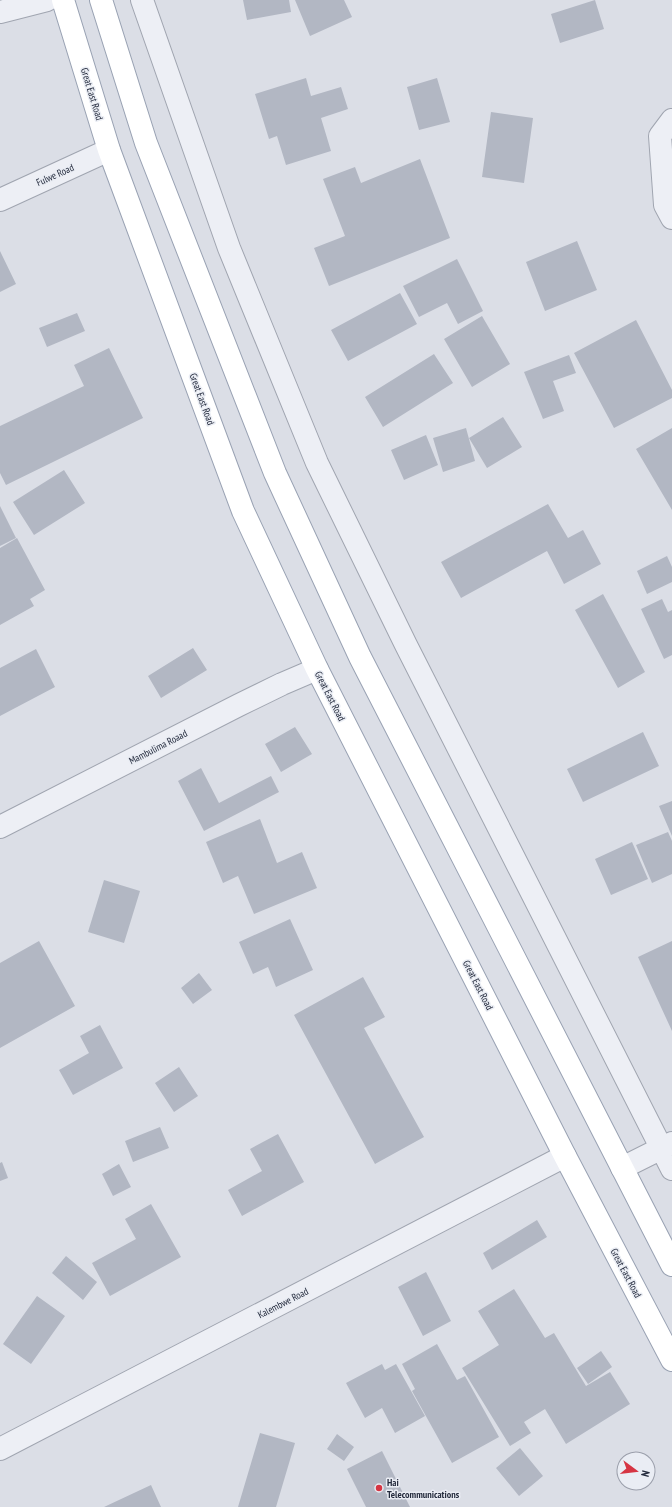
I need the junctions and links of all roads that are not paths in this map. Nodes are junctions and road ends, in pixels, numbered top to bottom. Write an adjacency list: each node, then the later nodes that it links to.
1 (47, 0): 5 (street)
2 (63, 0): 7 (main road, Great East Road)
3 (101, 0): 14 (main road)
4 (142, 0): 12 (street)
5 (0, 12)
6 (672, 120): 9 (street)
7 (109, 150): 8 (street, Fulwe Road); 10 (main road, Great East Road)
8 (0, 200)
9 (672, 218)
10 (317, 669): 11 (street, Mambulima Roaad); 13 (main road, Great East Road)
11 (0, 827)
12 (667, 1146): 14 (street); 15 (street)
13 (565, 1156): 17 (main road, Great East Road); 18 (street, Kalembwe Road)
14 (622, 1168): 16 (main road)
15 (672, 1169)
16 (672, 1265)
17 (672, 1360)
18 (0, 1449)

